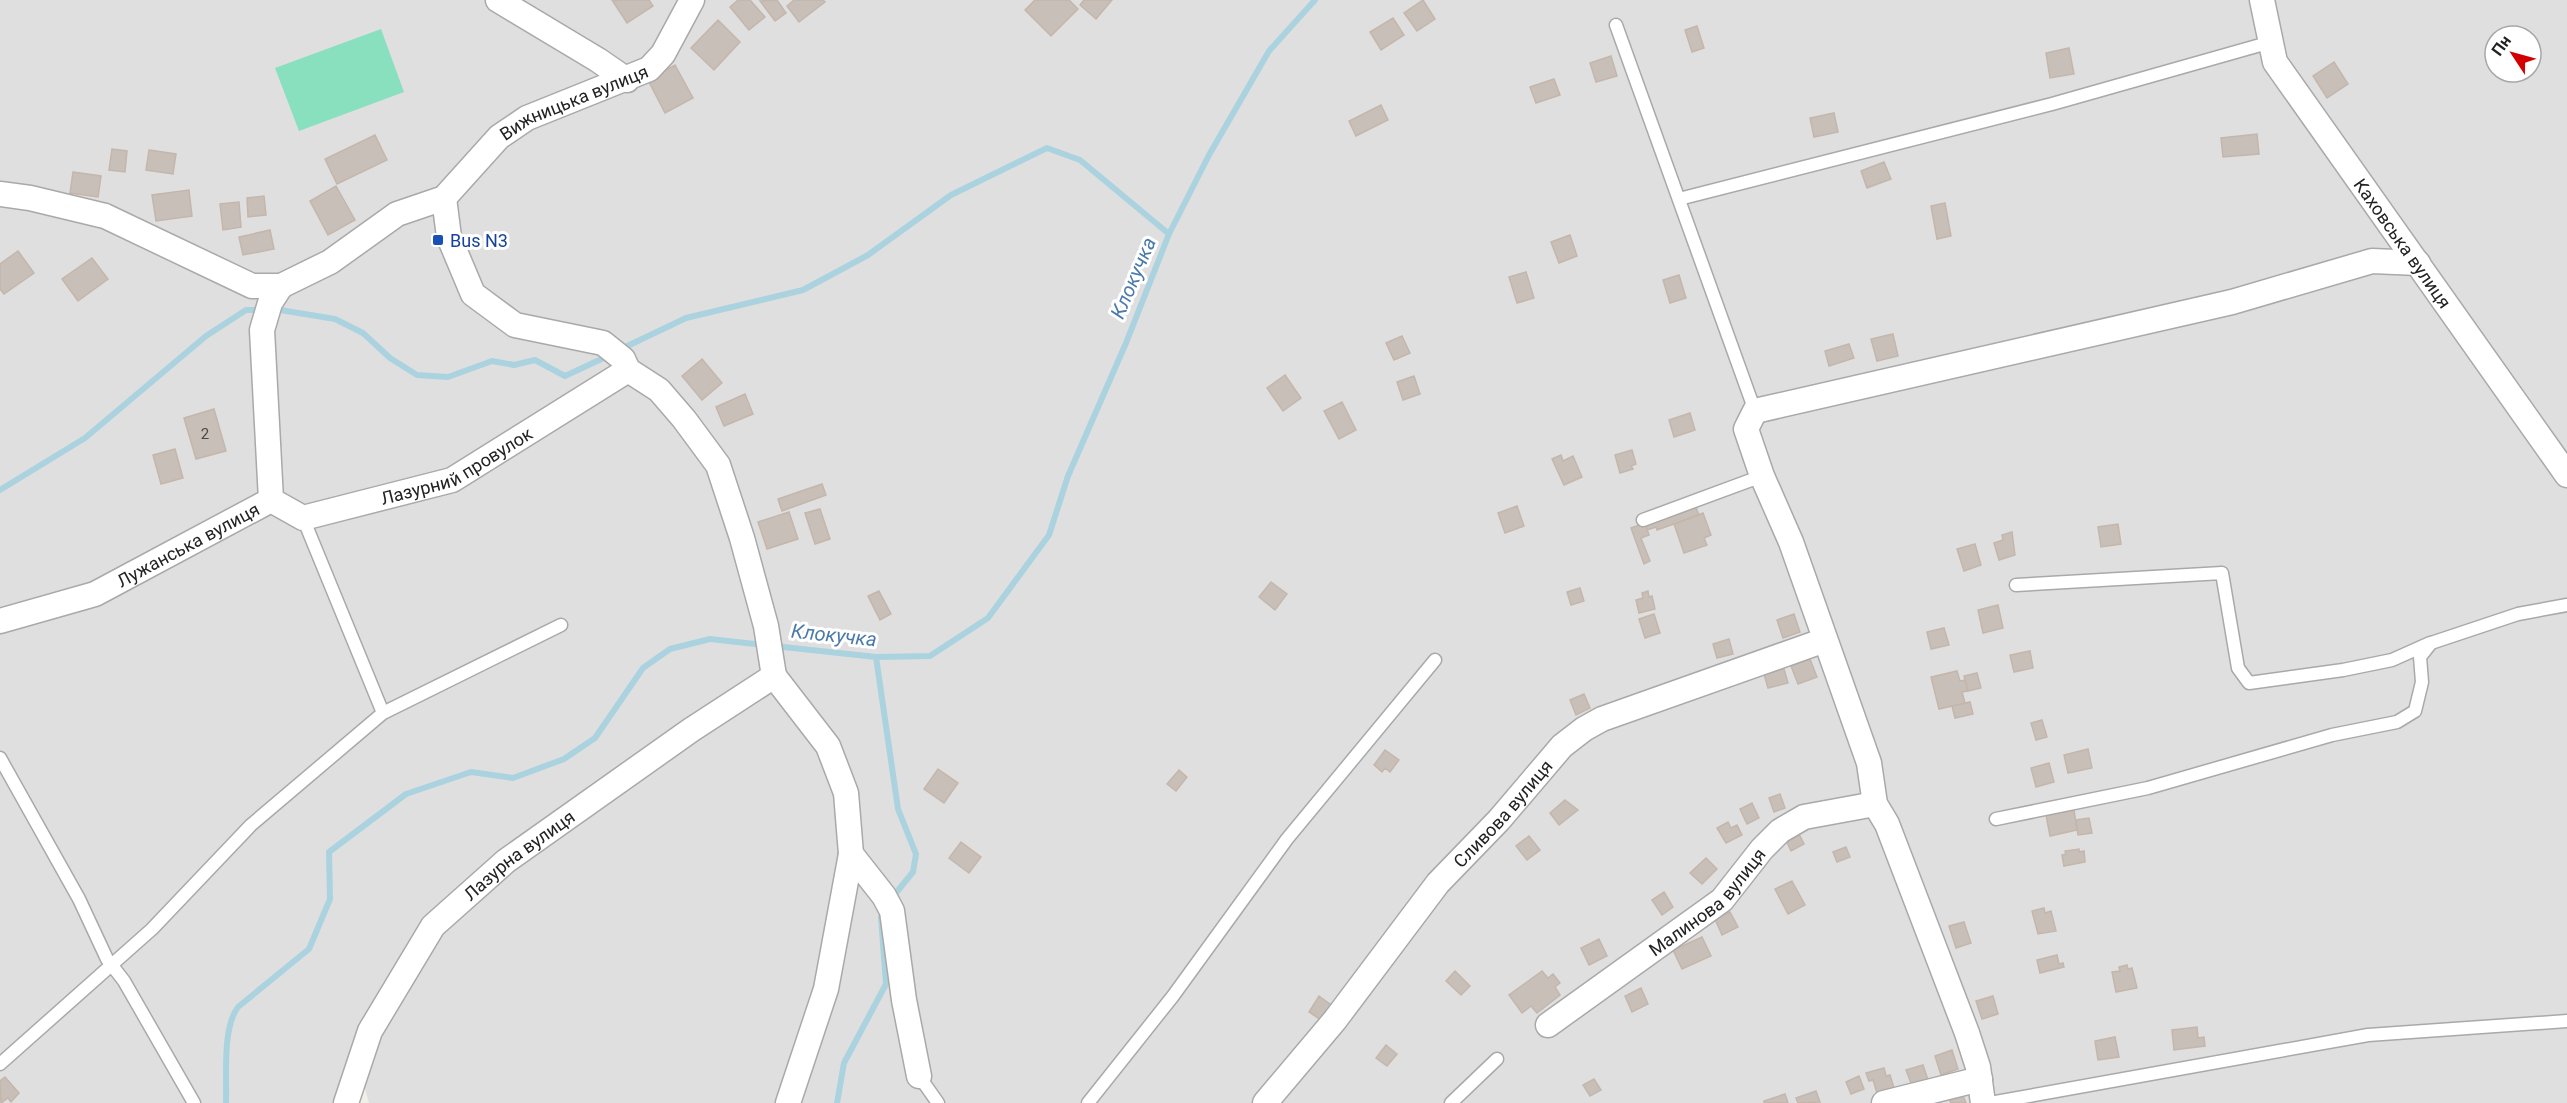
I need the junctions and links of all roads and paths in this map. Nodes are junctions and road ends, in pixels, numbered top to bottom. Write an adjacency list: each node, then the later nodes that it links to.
1 (498, 0): 6 (street)
2 (692, 0): 6 (street, Вижницька вулиця)
3 (2262, 0): 5 (street, Каховська вулиця)
4 (1616, 25): 9 (lane)
5 (2271, 42): 9 (lane); 10 (street, Каховська вулиця)
6 (627, 80): 8 (street, Вижницька вулиця)
7 (0, 194): 11 (street)
8 (444, 198): 11 (street); 12 (street)
9 (1679, 199): 13 (lane)
10 (2418, 263): 13 (street); 14 (street, Каховська вулиця)
11 (276, 295): 16 (street, Лужанська вулиця)
12 (625, 365): 17 (street, Лазурний провулок); 26 (street)
13 (1755, 411): 15 (street)
14 (2567, 475)
15 (1762, 476): 18 (lane); 23 (street)
16 (271, 500): 17 (street); 21 (street, Лужанська вулиця)
17 (303, 518): 27 (lane)
18 (1642, 520)
19 (2016, 585): 24 (lane)
20 (2567, 605): 24 (lane)
21 (0, 621)
22 (561, 625): 27 (lane)
23 (1825, 640): 29 (street); 44 (street, Сливова вулиця)
24 (2431, 643): 30 (lane)
25 (1435, 660): 43 (lane)
26 (772, 665): 31 (street); 40 (street, Лазурна вулиця)
27 (383, 713): 32 (lane)
28 (0, 758): 32 (lane)
29 (1875, 804): 34 (street, Малинова вулиця); 38 (street)
30 (1996, 819)
31 (851, 854): 37 (street); 41 (street)
32 (112, 965): 36 (lane); 39 (lane)
33 (2567, 1021): 48 (lane)
34 (1548, 1025)
35 (1497, 1059): 45 (lane)
36 (0, 1064)
37 (920, 1076): 42 (lane)
38 (1980, 1079): 46 (street); 47 (street)
39 (194, 1103)
40 (346, 1103)
41 (788, 1103)
42 (938, 1103)
43 (1088, 1103)
44 (1265, 1103)
45 (1451, 1103)
46 (1884, 1103)
47 (1983, 1103)
48 (1989, 1103)

